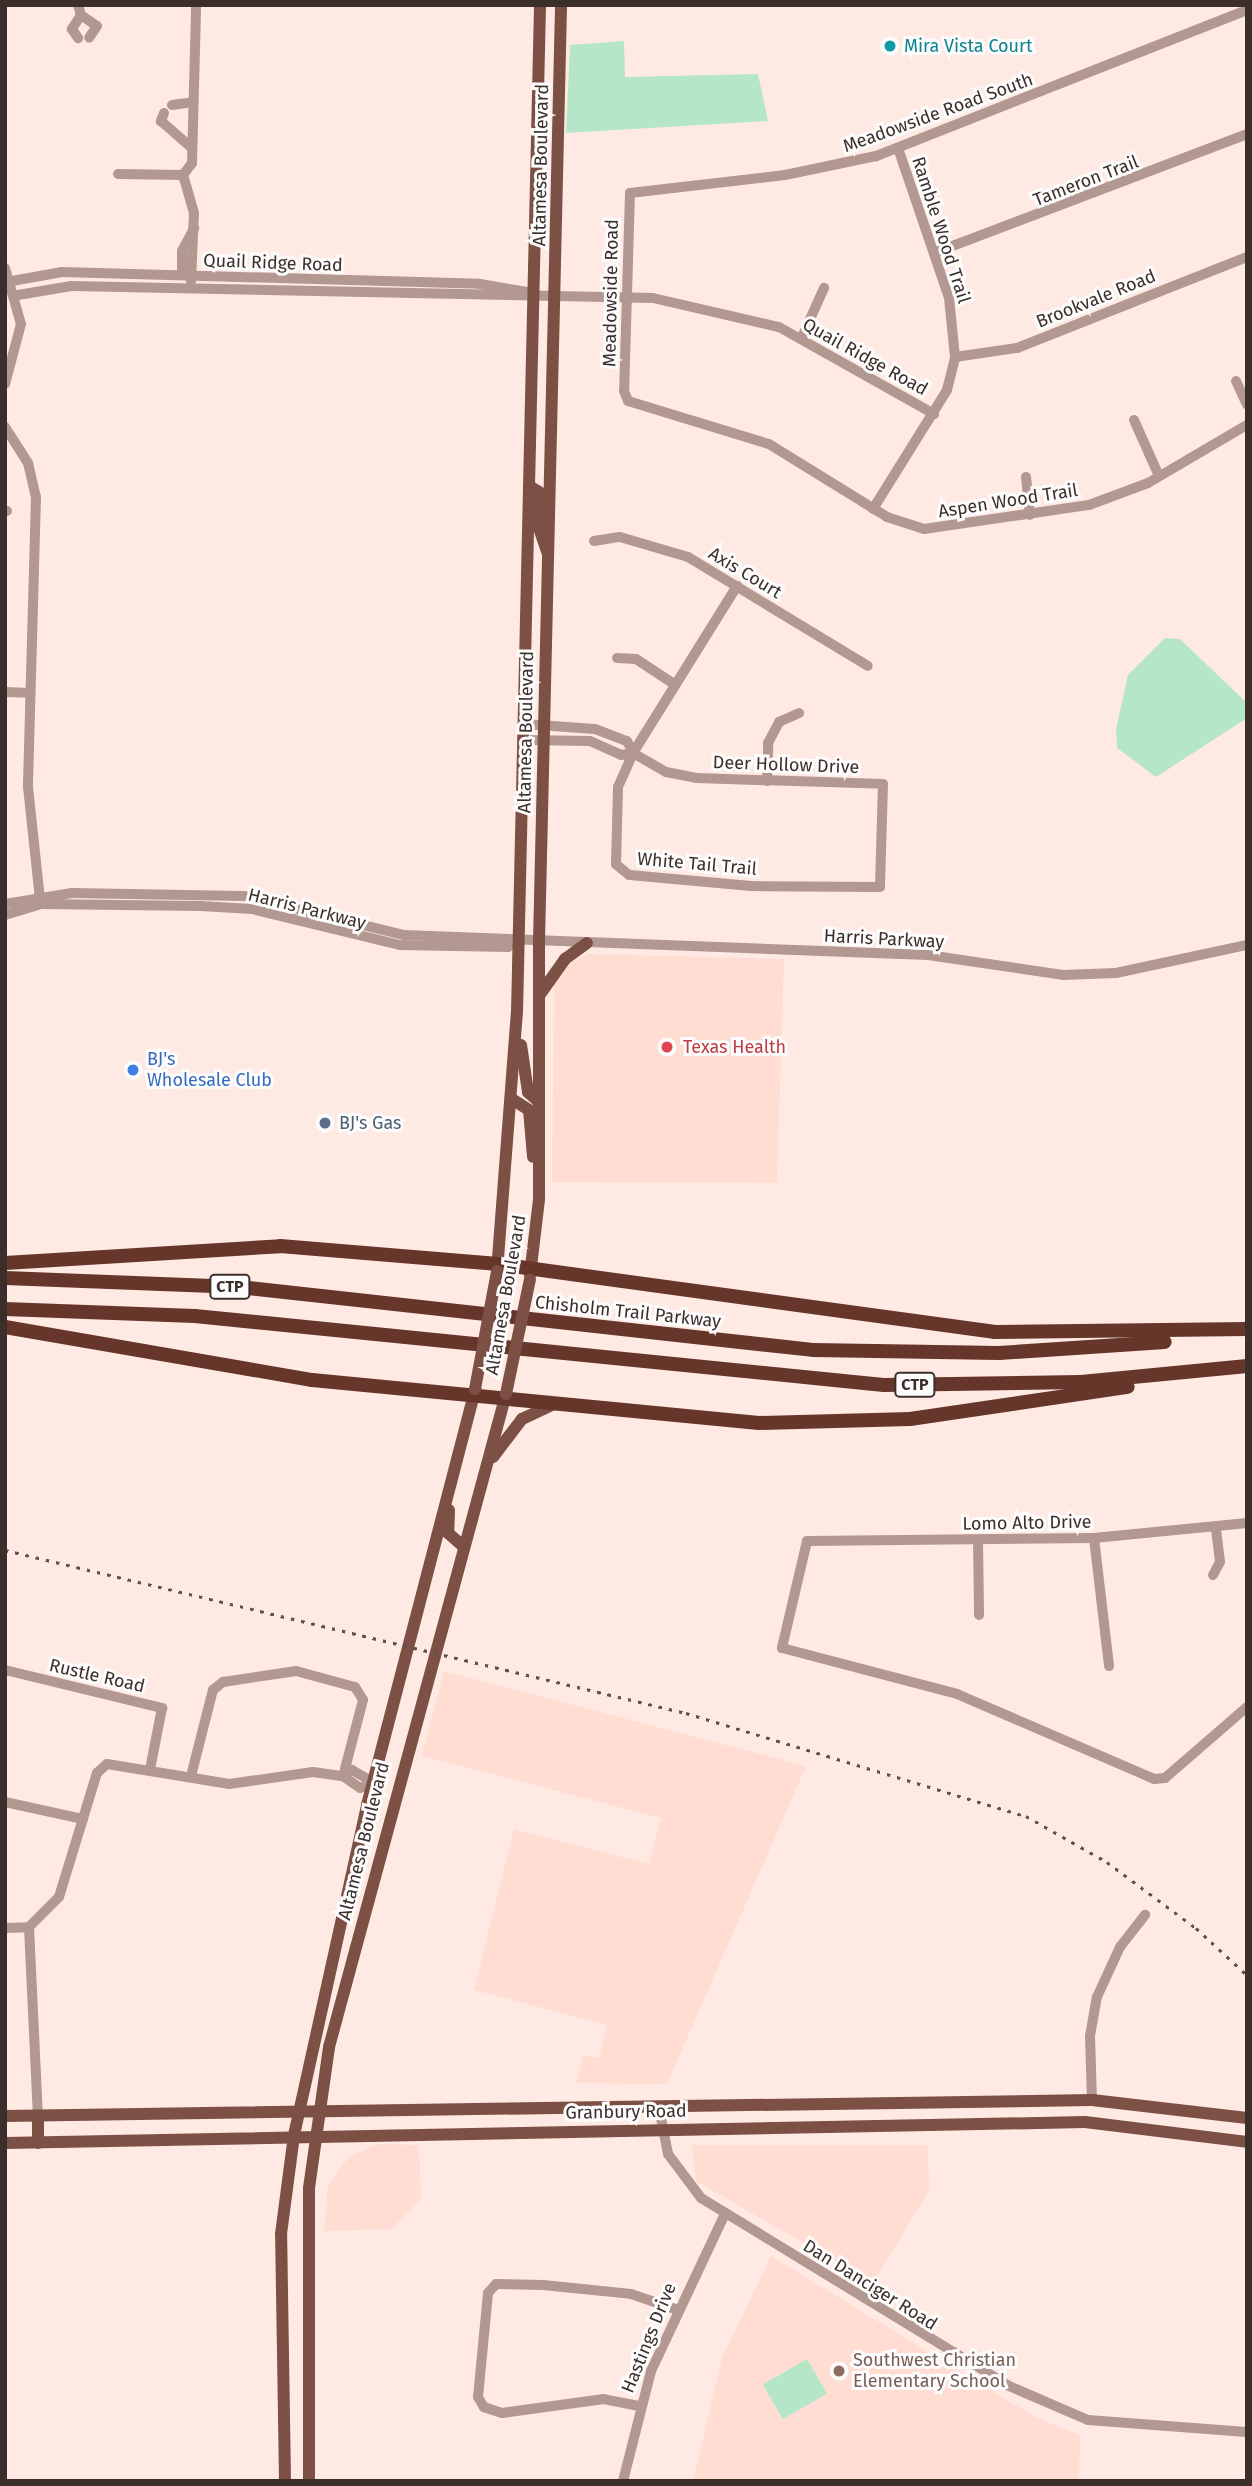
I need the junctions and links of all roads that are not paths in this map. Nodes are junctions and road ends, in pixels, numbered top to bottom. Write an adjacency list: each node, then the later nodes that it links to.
1 (196, 5): 6 (street)
2 (540, 5): 22 (main road, Altamesa Boulevard)
3 (561, 5): 23 (main road, Altamesa Boulevard)
4 (80, 10): 4 (street)
5 (1247, 10): 11 (street, Meadowside Road South)
6 (193, 102): 7 (street); 10 (street)
7 (172, 106)
8 (164, 113): 10 (street)
9 (1247, 134): 15 (street, Tameron Trail)
10 (192, 148): 13 (street)
11 (898, 148): 14 (street, Meadowside Road South); 15 (street, Ramble Wood Trail)
12 (118, 174): 13 (street)
13 (183, 175): 18 (street)
14 (628, 197): 25 (street, Meadowside Road)
15 (934, 253): 27 (street, Ramble Wood Trail)
16 (1247, 257): 27 (street, Brookvale Road)
17 (5, 268): 19 (street)
18 (191, 274): 19 (street, Quail Ridge Road); 21 (street); 22 (street, Quail Ridge Road)
19 (12, 281): 24 (street)
20 (824, 288): 26 (street)
21 (191, 289): 22 (street, Quail Ridge Road); 24 (street, Quail Ridge Road)
22 (533, 293): 23 (street, Quail Ridge Road); 38 (main road, Altamesa Boulevard)
23 (557, 293): 25 (street, Quail Ridge Road); 42 (main road, Altamesa Boulevard)
24 (18, 295): 29 (street)
25 (627, 296): 26 (street, Quail Ridge Road); 30 (street, Meadowside Road)
26 (802, 337): 32 (street, Quail Ridge Road)
27 (955, 357): 32 (street, Ramble Wood Trail)
28 (1236, 381): 31 (street)
29 (5, 384)
30 (624, 391): 39 (street, Aspen Wood Trail)
31 (1247, 405)
32 (934, 414): 39 (street, Ramble Wood Trail)
33 (1134, 420): 36 (street)
34 (1247, 425): 36 (street, Aspen Wood Trail)
35 (5, 427): 48 (street)
36 (1159, 475): 40 (street, Aspen Wood Trail)
37 (1026, 477): 40 (street)
38 (529, 486): 42 (main road); 50 (main road, Altamesa Boulevard)
39 (873, 509): 40 (street, Aspen Wood Trail)
40 (1030, 515)
41 (594, 541): 43 (street, Axis Court)
42 (549, 554): 51 (main road, Altamesa Boulevard)
43 (737, 586): 45 (street, Axis Court); 46 (street, White Tail Trail)
44 (617, 658): 46 (street)
45 (868, 666)
46 (674, 684): 54 (street, White Tail Trail)
47 (5, 692): 48 (street)
48 (30, 693): 58 (street)
49 (799, 713): 55 (street)
50 (524, 724): 51 (street, Deer Hollow Drive); 52 (main road, Altamesa Boulevard)
51 (543, 725): 53 (main road, Altamesa Boulevard); 54 (street, Deer Hollow Drive)
52 (524, 740): 53 (street, Deer Hollow Drive); 63 (main road, Altamesa Boulevard)
53 (543, 740): 54 (street, Deer Hollow Drive); 64 (main road, Altamesa Boulevard)
54 (633, 753): 55 (street, Deer Hollow Drive); 56 (street, White Tail Trail)
55 (767, 781): 56 (street, Deer Hollow Drive)
56 (880, 887)
57 (205, 895): 58 (street, Harris Parkway); 60 (street); 62 (street, Harris Parkway)
58 (40, 900): 59 (street, Harris Parkway); 60 (street, Harris Parkway); 61 (street, Harris Parkway)
59 (5, 904)
60 (205, 906): 62 (street, Harris Parkway)
61 (5, 915)
62 (391, 939): 63 (street, Harris Parkway)
63 (516, 940): 64 (street, Harris Parkway); 68 (main road, Altamesa Boulevard)
64 (539, 941): 65 (street, Harris Parkway); 67 (main road, Altamesa Boulevard)
65 (587, 943): 66 (street, Harris Parkway); 67 (main road)
66 (1247, 945)
67 (540, 997): 70 (main road, Altamesa Boulevard)
68 (516, 1035): 69 (main road, Altamesa Boulevard); 70 (main road)
69 (512, 1099): 71 (main road); 73 (main road, Altamesa Boulevard)
70 (538, 1101): 71 (main road, Altamesa Boulevard)
71 (539, 1199): 74 (main road, Altamesa Boulevard)
72 (5, 1263): 73 (highway)
73 (498, 1268): 74 (highway); 81 (main road, Altamesa Boulevard, bridge)
74 (531, 1274): 78 (highway); 82 (main road, Altamesa Boulevard, bridge)
75 (5, 1278): 78 (highway, Chisholm Trail Parkway / CTP)
76 (5, 1309): 80 (highway, CTP)
77 (5, 1327): 81 (highway)
78 (1247, 1331)
79 (1247, 1366): 80 (highway, CTP)
80 (1219, 1370): 83 (highway)
81 (474, 1394): 82 (highway); 85 (main road, Altamesa Boulevard)
82 (505, 1398): 83 (highway); 84 (main road, Altamesa Boulevard)
83 (550, 1406): 84 (main road)
84 (487, 1466): 90 (main road, Altamesa Boulevard)
85 (449, 1489): 90 (main road); 99 (main road, Altamesa Boulevard)
86 (1247, 1523): 87 (street, Lomo Alto Drive)
87 (1216, 1527): 88 (street, Lomo Alto Drive); 91 (street)
88 (1094, 1538): 89 (street, Lomo Alto Drive); 93 (street)
89 (978, 1541): 92 (street); 95 (street, Lomo Alto Drive)
90 (463, 1546): 100 (main road, Altamesa Boulevard)
91 (1213, 1575)
92 (979, 1615)
93 (1109, 1666)
94 (5, 1670): 96 (street, Rustle Road)
95 (1247, 1707)
96 (150, 1769): 97 (street); 102 (street)
97 (191, 1776): 98 (street); 98 (street)
98 (343, 1776): 99 (street)
99 (373, 1782): 100 (main road); 110 (main road, Altamesa Boulevard)
100 (396, 1788): 111 (main road, Altamesa Boulevard)
101 (5, 1802): 102 (street)
102 (83, 1819): 104 (street)
103 (1145, 1915): 106 (street)
104 (29, 1927): 105 (street); 113 (street)
105 (5, 1928)
106 (1092, 2100): 107 (main road, Granbury Road); 114 (main road, Granbury Road); 115 (main road)
107 (863, 2103): 108 (main road, Granbury Road); 116 (main road)
108 (659, 2108): 109 (main road, Granbury Road); 117 (street, Dan Danciger Road)
109 (485, 2110): 111 (main road, Granbury Road); 118 (main road)
110 (299, 2112): 111 (main road, Granbury Road); 113 (main road, Granbury Road); 120 (main road, Altamesa Boulevard)
111 (318, 2112): 119 (main road, Altamesa Boulevard)
112 (5, 2116): 113 (main road, Granbury Road)
113 (38, 2116): 123 (main road)
114 (1247, 2118)
115 (1092, 2122): 116 (main road, Granbury Road); 121 (main road, Granbury Road)
116 (864, 2126): 117 (main road, Granbury Road)
117 (662, 2129): 118 (main road, Granbury Road); 124 (street, Dan Danciger Road)
118 (483, 2132): 119 (main road, Granbury Road)
119 (317, 2134): 120 (main road, Granbury Road); 127 (main road, Altamesa Boulevard)
120 (293, 2135): 123 (main road, Granbury Road); 126 (main road, Altamesa Boulevard)
121 (1247, 2142)
122 (5, 2143): 123 (main road, Granbury Road)
123 (38, 2143)
124 (725, 2214): 125 (street, Hastings Drive); 129 (street, Dan Danciger Road)
125 (675, 2309): 128 (street, Hastings Drive); 128 (street)
126 (283, 2349): 127 (main road); 130 (main road, Altamesa Boulevard)
127 (307, 2349): 131 (main road, Altamesa Boulevard)
128 (639, 2406): 132 (street, Hastings Drive)
129 (1247, 2432)
130 (285, 2481)
131 (309, 2481)
132 (623, 2481)

